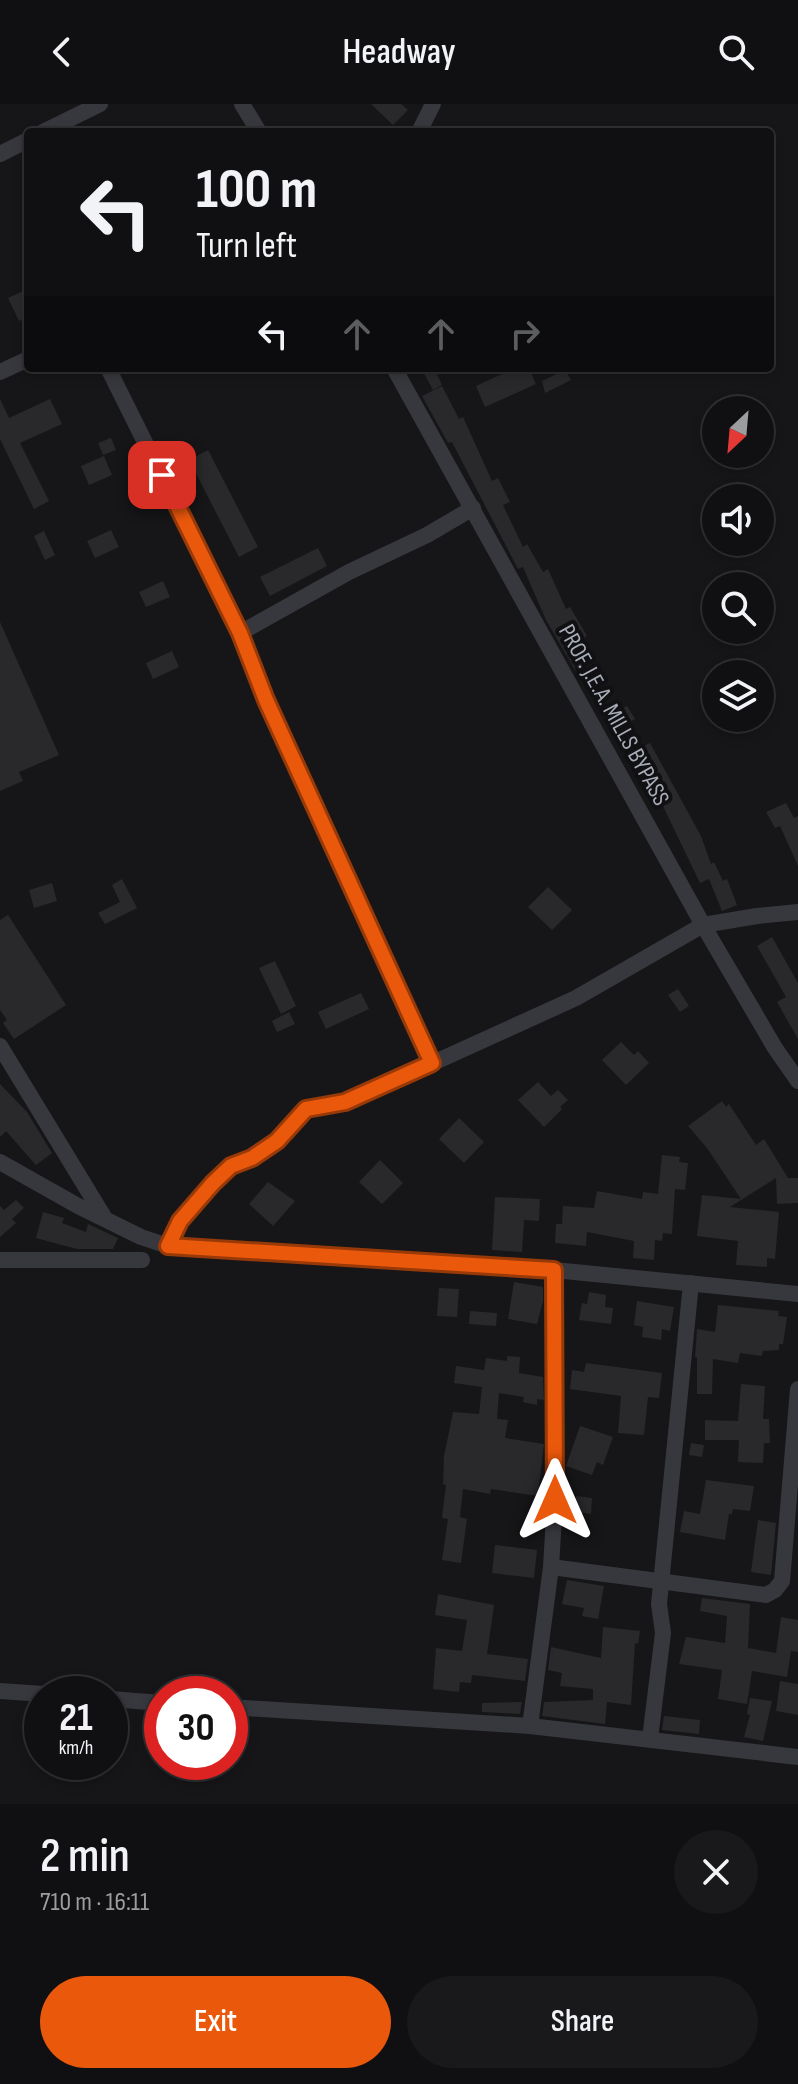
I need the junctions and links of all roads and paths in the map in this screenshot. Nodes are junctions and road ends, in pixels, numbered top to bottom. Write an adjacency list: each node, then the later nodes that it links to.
1 (100, 104): 4 (street)
2 (242, 104): 5 (street)
3 (433, 104): 6 (street)
4 (51, 128)
5 (257, 128)
6 (421, 128)
7 (24, 142): 8 (street)
8 (0, 154)
9 (24, 361): 10 (street)
10 (0, 372)
11 (110, 372): 14 (street)
12 (396, 372): 13 (street, PROF. J.E.A. MILLS BYPASS)
13 (473, 508): 14 (street); 16 (street, PROF. J.E.A. MILLS BYPASS)
14 (240, 633): 18 (street)
15 (798, 912): 16 (street)
16 (703, 925): 18 (street); 19 (street, PROF. J.E.A. MILLS BYPASS)
17 (0, 1046): 21 (street)
18 (432, 1063): 22 (street)
19 (798, 1081)
20 (0, 1162): 21 (street)
21 (104, 1217): 22 (street)
22 (168, 1246): 25 (street)
23 (0, 1260): 24 (street)
24 (142, 1260)
25 (554, 1270): 26 (street); 29 (street)
26 (691, 1283): 27 (street); 30 (street)
27 (798, 1294)
28 (798, 1389): 30 (street)
29 (551, 1567): 30 (street); 34 (street)
30 (662, 1582): 35 (street)
31 (0, 1691): 32 (street)
32 (24, 1693)
33 (248, 1708): 34 (street)
34 (530, 1726): 35 (street)
35 (650, 1739): 36 (street)
36 (798, 1757)

